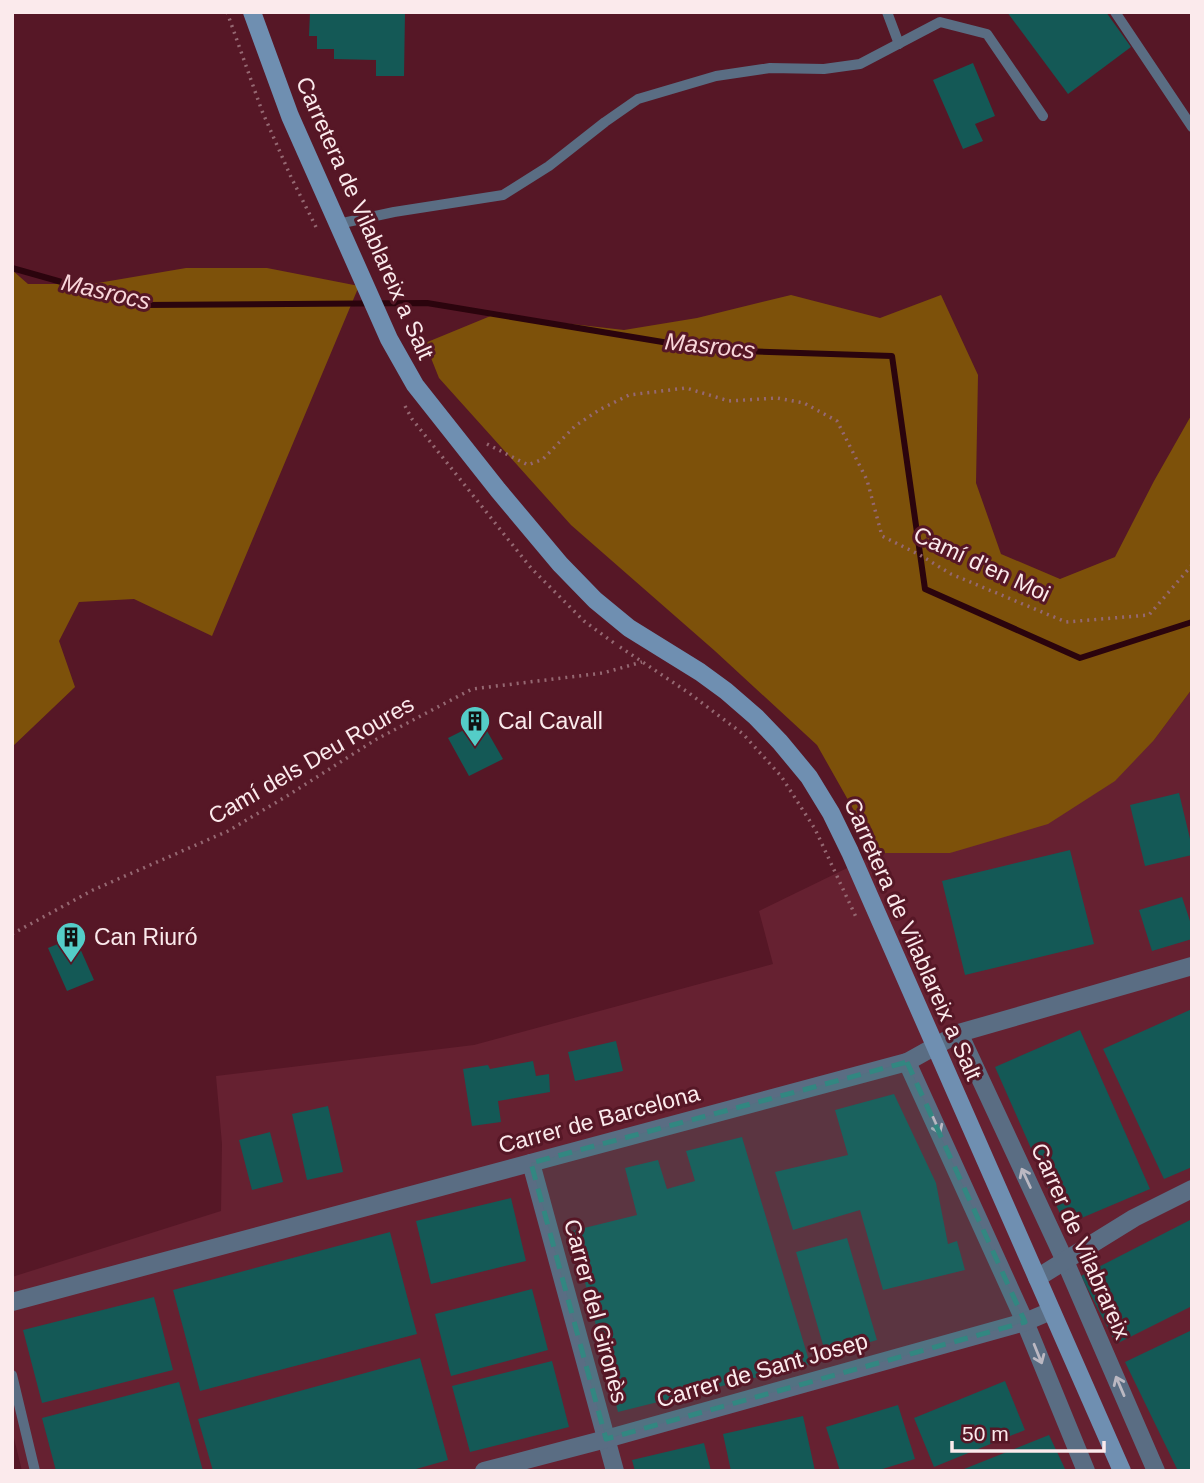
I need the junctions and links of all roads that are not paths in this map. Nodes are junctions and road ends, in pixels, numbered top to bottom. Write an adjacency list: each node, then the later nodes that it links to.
1 (252, 12): 7 (street, Carretera de Vilablareix a Salt)
2 (887, 12): 4 (lane)
3 (1115, 12): 6 (lane)
4 (899, 44): 5 (lane); 7 (lane)
5 (1043, 116)
6 (1192, 127)
7 (338, 225): 10 (street, Carretera de Vilablareix a Salt)
8 (1192, 966): 9 (street, Carrer de Barcelona)
9 (959, 1033): 10 (street, Carrer de Barcelona); 14 (street, Carrer de Vilabrareix, one-way to 9)
10 (935, 1048): 11 (street, Carrer de Barcelona); 15 (street, Carretera de Vilablareix a Salt)
11 (908, 1062): 12 (street, Carrer de Barcelona); 18 (street, one-way to 18)
12 (531, 1163): 16 (street, Carrer de Barcelona); 20 (street, Carrer del Gironès)
13 (1192, 1189): 14 (street)
14 (1065, 1261): 15 (street); 26 (street, Carrer de Vilabrareix, one-way to 14)
15 (1037, 1278): 17 (street, Carretera de Vilablareix a Salt)
16 (12, 1302)
17 (1051, 1311): 18 (street, Carrer de Sant Josep); 25 (street, Carretera de Vilablareix a Salt)
18 (1025, 1322): 20 (street, Carrer de Sant Josep); 24 (street, one-way to 24)
19 (12, 1375): 21 (lane)
20 (606, 1439): 22 (street, Carrer de Sant Josep); 23 (street, Carrer del Gironès)
21 (35, 1471)
22 (484, 1471)
23 (615, 1471)
24 (1086, 1471)
25 (1122, 1471)
26 (1156, 1471)

